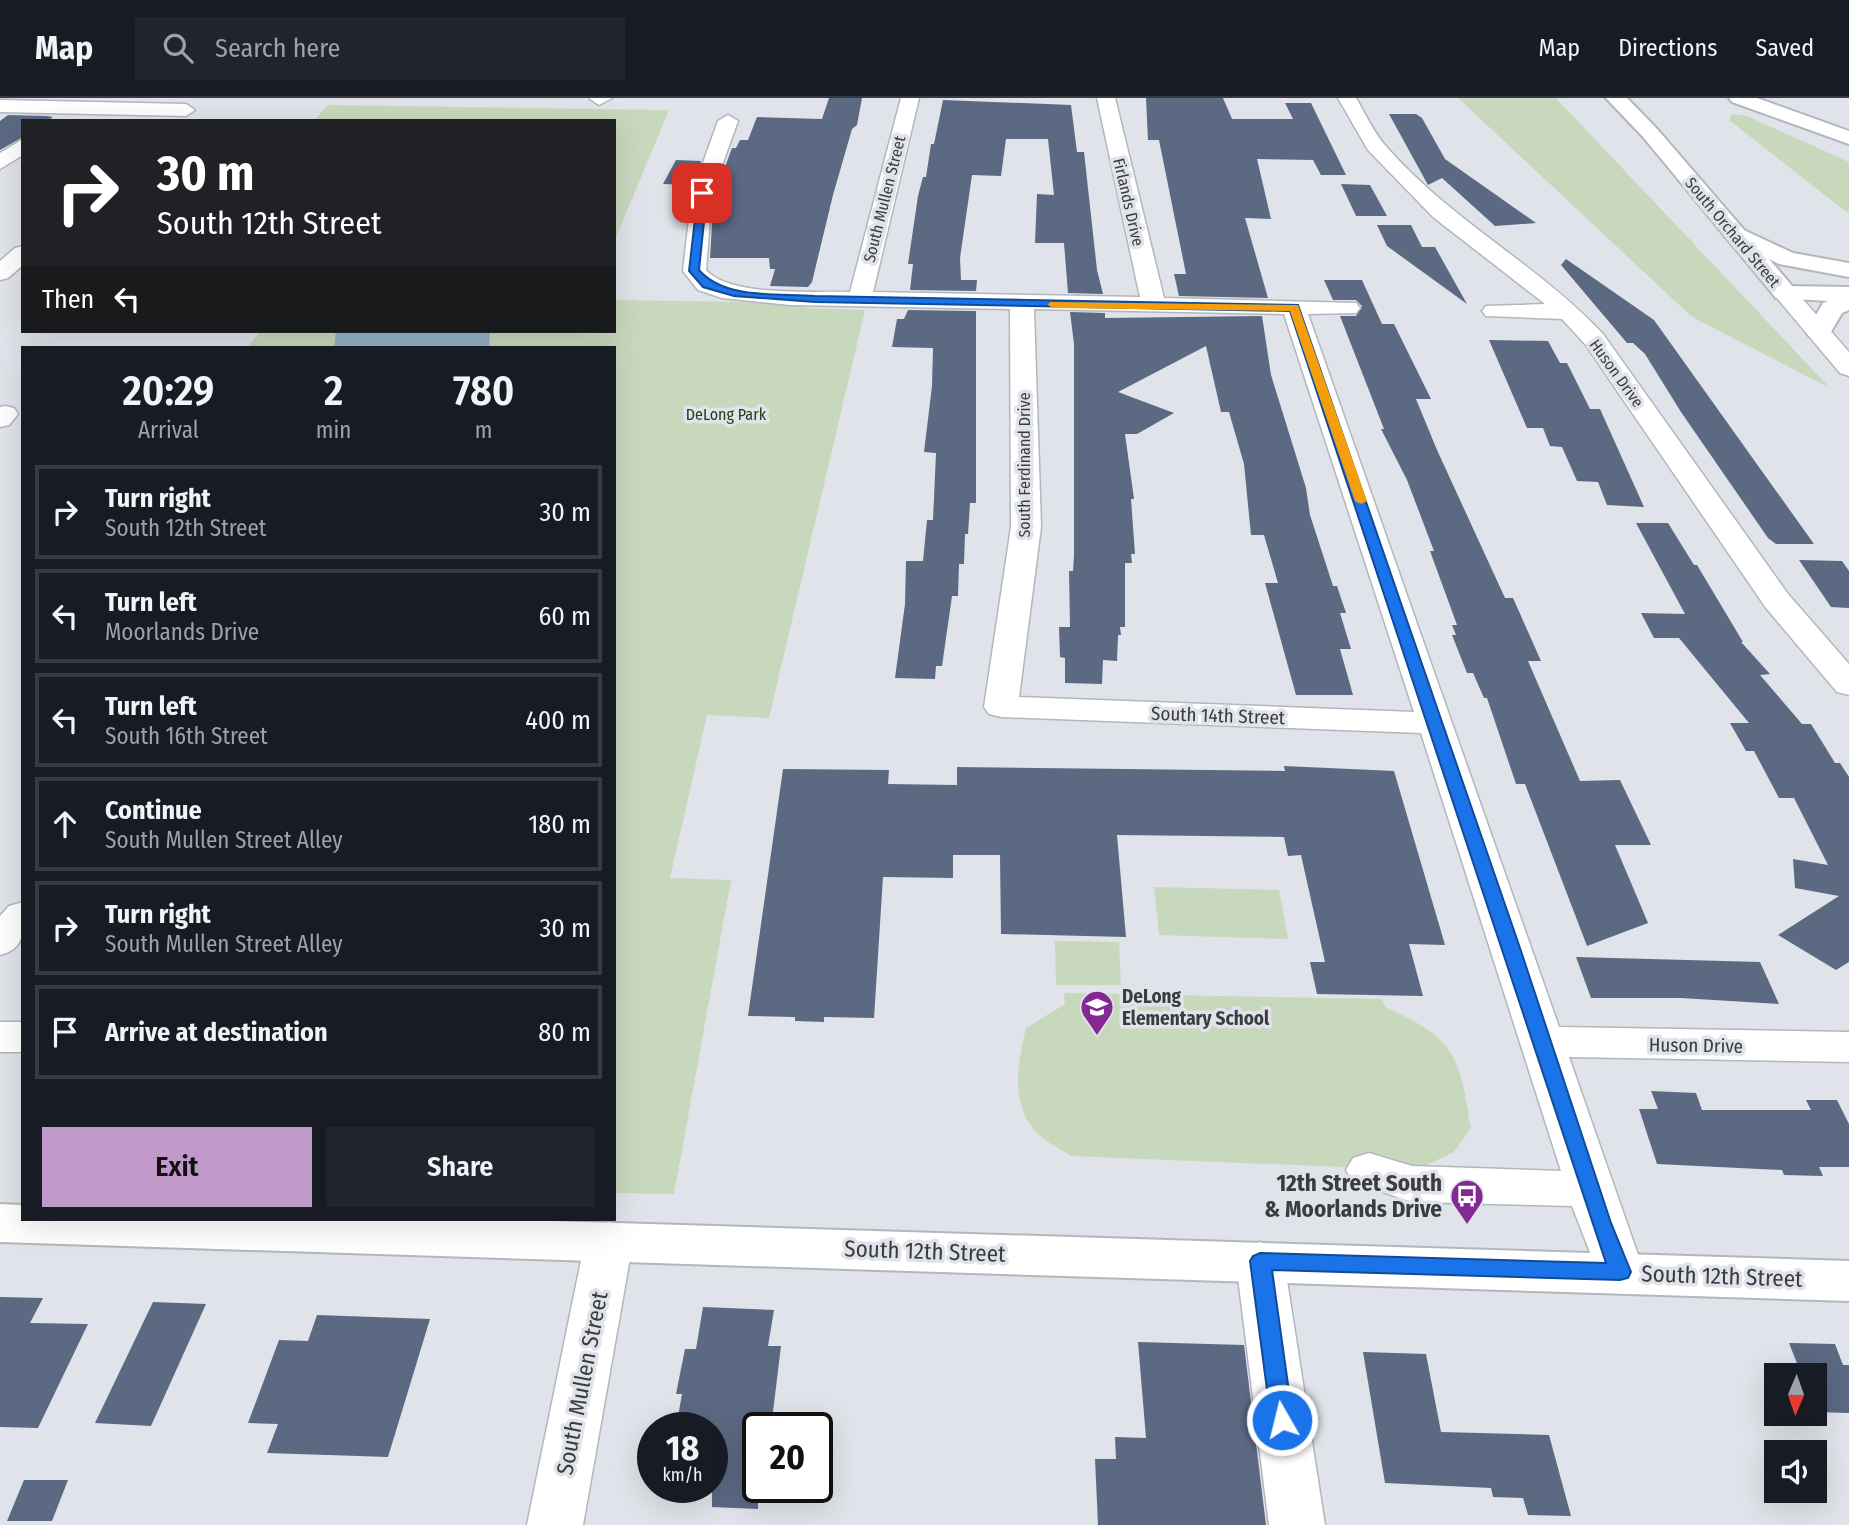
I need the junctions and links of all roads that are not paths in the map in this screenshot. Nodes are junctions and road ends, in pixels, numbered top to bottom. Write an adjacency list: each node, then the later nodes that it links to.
1 (910, 98): 25 (street, South Mullen Street)
2 (1106, 98): 28 (street, Firlands Drive)
3 (1347, 98): 32 (street, Huson Drive)
4 (1616, 98): 16 (main road, South Orchard Street)
5 (1739, 98): 13 (main road)
6 (1770, 98): 12 (main road)
7 (0, 106): 8 (street)
8 (71, 107): 9 (street); 10 (street)
9 (180, 115)
10 (56, 119)
11 (728, 121): 25 (street)
12 (1849, 123)
13 (1849, 138)
14 (21, 147): 15 (street)
15 (0, 163)
16 (1733, 232): 18 (main road, South Orchard Street); 19 (main road)
17 (21, 255): 20 (street)
18 (1767, 272): 19 (main road); 23 (main road, South Orchard Street)
19 (1849, 272)
20 (0, 273)
21 (0, 279): 22 (street)
22 (21, 279)
23 (1785, 293): 24 (main road); 33 (street, South Orchard Street)
24 (1849, 293)
25 (860, 299): 27 (street)
26 (1849, 302): 33 (main road)
27 (1022, 304): 28 (street); 36 (street, South Ferdinand Drive)
28 (1154, 306): 29 (street)
29 (1294, 308): 30 (street); 37 (street)
30 (1348, 308)
31 (1494, 312): 32 (street)
32 (1570, 312): 35 (street, Huson Drive)
33 (1819, 332): 34 (street, South Orchard Street)
34 (1849, 368)
35 (1849, 685)
36 (1001, 707): 37 (street, South 14th Street)
37 (1434, 723): 42 (street)
38 (21, 917): 39 (street)
39 (0, 942)
40 (0, 1037): 41 (street)
41 (21, 1037)
42 (1542, 1042): 43 (street, Huson Drive); 45 (street)
43 (1849, 1047)
44 (1369, 1171): 45 (street)
45 (1589, 1189): 50 (street)
46 (0, 1223): 47 (main road, South 12th Street)
47 (97, 1223): 48 (main road, South 12th Street)
48 (609, 1241): 49 (main road, South 12th Street); 52 (street, South Mullen Street)
49 (1260, 1261): 50 (main road, South 12th Street); 53 (street)
50 (1620, 1272): 51 (main road, South 12th Street)
51 (1849, 1281)
52 (555, 1525)
53 (1297, 1525)

